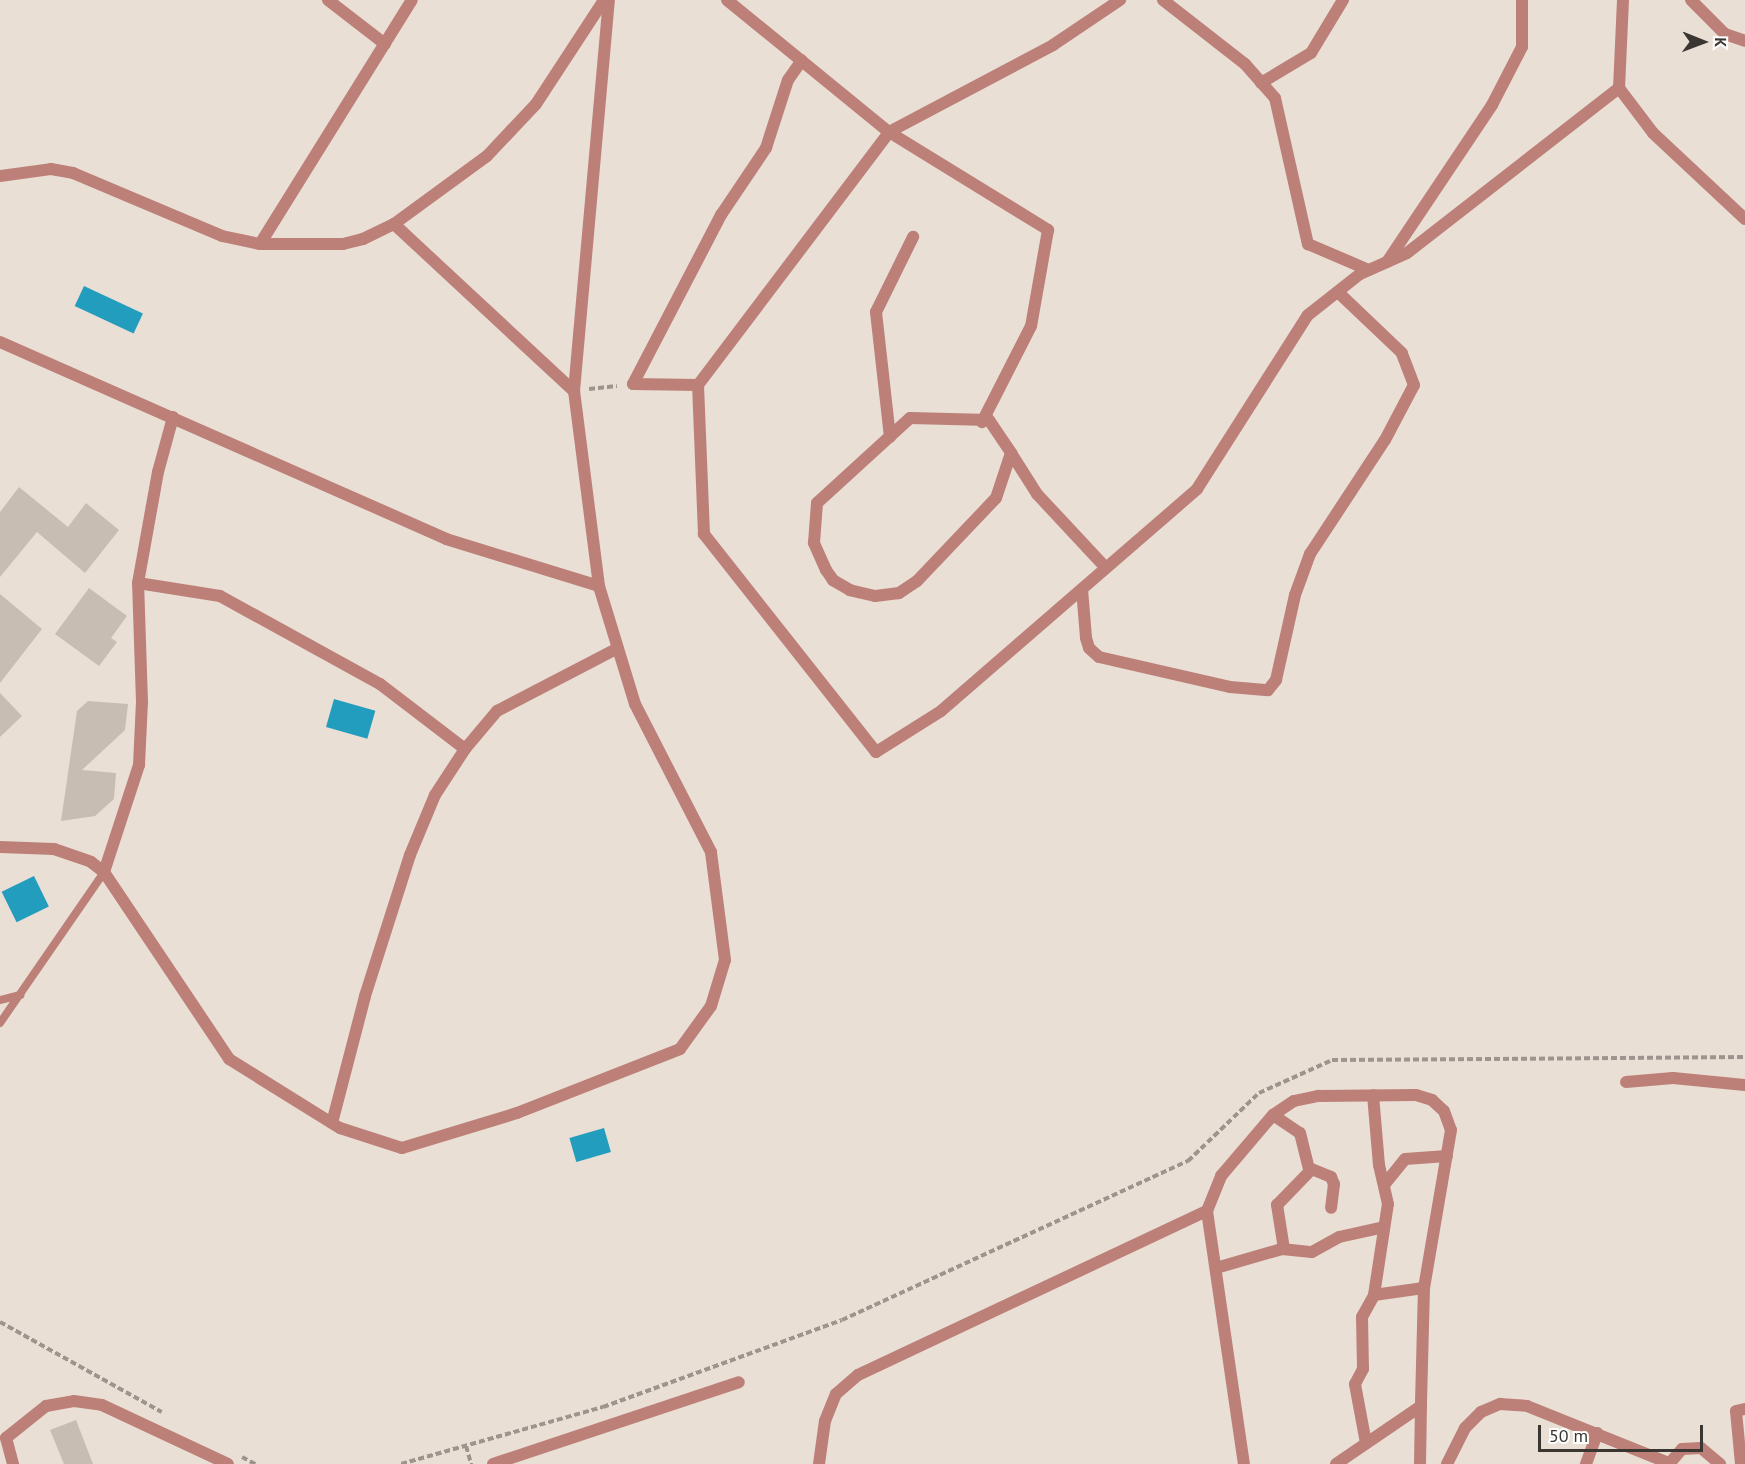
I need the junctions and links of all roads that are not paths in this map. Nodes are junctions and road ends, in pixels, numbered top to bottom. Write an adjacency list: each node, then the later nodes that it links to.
1 (328, 0): 13 (street)
2 (412, 0): 13 (street)
3 (604, 0): 20 (street)
4 (609, 0): 28 (street)
5 (727, 0): 14 (street)
6 (1120, 0): 17 (street)
7 (1163, 0): 15 (street)
8 (1343, 0): 15 (street)
9 (1522, 0): 23 (street)
10 (1623, 0): 16 (street)
11 (1691, 0): 12 (street)
12 (1745, 41)
13 (385, 44): 22 (street)
14 (801, 60): 17 (street); 27 (street)
15 (1261, 83): 24 (street)
16 (1619, 88): 19 (street); 23 (street)
17 (890, 132): 27 (street); 30 (street)
18 (0, 176): 22 (street)
19 (1745, 219)
20 (394, 224): 22 (street); 28 (street)
21 (913, 237): 31 (street)
22 (260, 244)
23 (1387, 262): 24 (street)
24 (1369, 270): 25 (street)
25 (1338, 291): 33 (street); 36 (street)
26 (0, 342): 29 (street)
27 (698, 385): 36 (street)
28 (574, 391): 35 (street)
29 (173, 417): 34 (street); 35 (street)
30 (982, 422): 31 (street); 32 (street)
31 (890, 437): 32 (street)
32 (1011, 453): 33 (street)
33 (1106, 568): 36 (street)
34 (138, 583): 38 (street); 40 (street)
35 (599, 586): 37 (street)
36 (1082, 589)
37 (618, 648): 38 (street); 48 (street)
38 (465, 749): 48 (street)
39 (0, 847): 40 (street)
40 (104, 872): 41 (lane); 48 (street)
41 (20, 995): 42 (lane); 43 (lane)
42 (0, 1000)
43 (0, 1023)
44 (1626, 1082): 45 (street)
45 (1745, 1085)
46 (1373, 1095): 47 (street); 49 (street); 51 (street)
47 (1273, 1115): 50 (street); 53 (street)
48 (332, 1123)
49 (1447, 1156): 51 (street); 57 (street)
50 (1312, 1169): 52 (street); 55 (street)
51 (1384, 1185): 54 (street)
52 (1332, 1208)
53 (1207, 1211): 56 (street); 67 (street)
54 (1384, 1227): 55 (street); 58 (street)
55 (1284, 1249): 56 (street)
56 (1216, 1268): 68 (street)
57 (1424, 1288): 58 (street); 60 (street)
58 (1374, 1295): 63 (street)
59 (739, 1382): 66 (street)
60 (1421, 1406): 63 (street); 70 (street)
61 (1745, 1409): 75 (street)
62 (1597, 1433): 71 (street); 72 (street); 73 (street)
63 (1366, 1443): 69 (street)
64 (13, 1464): 65 (street)
65 (228, 1464)
66 (493, 1464)
67 (819, 1464)
68 (1244, 1464)
69 (1336, 1464)
70 (1420, 1464)
71 (1447, 1464)
72 (1586, 1464)
73 (1669, 1464): 74 (street)
74 (1720, 1464)
75 (1741, 1464)

